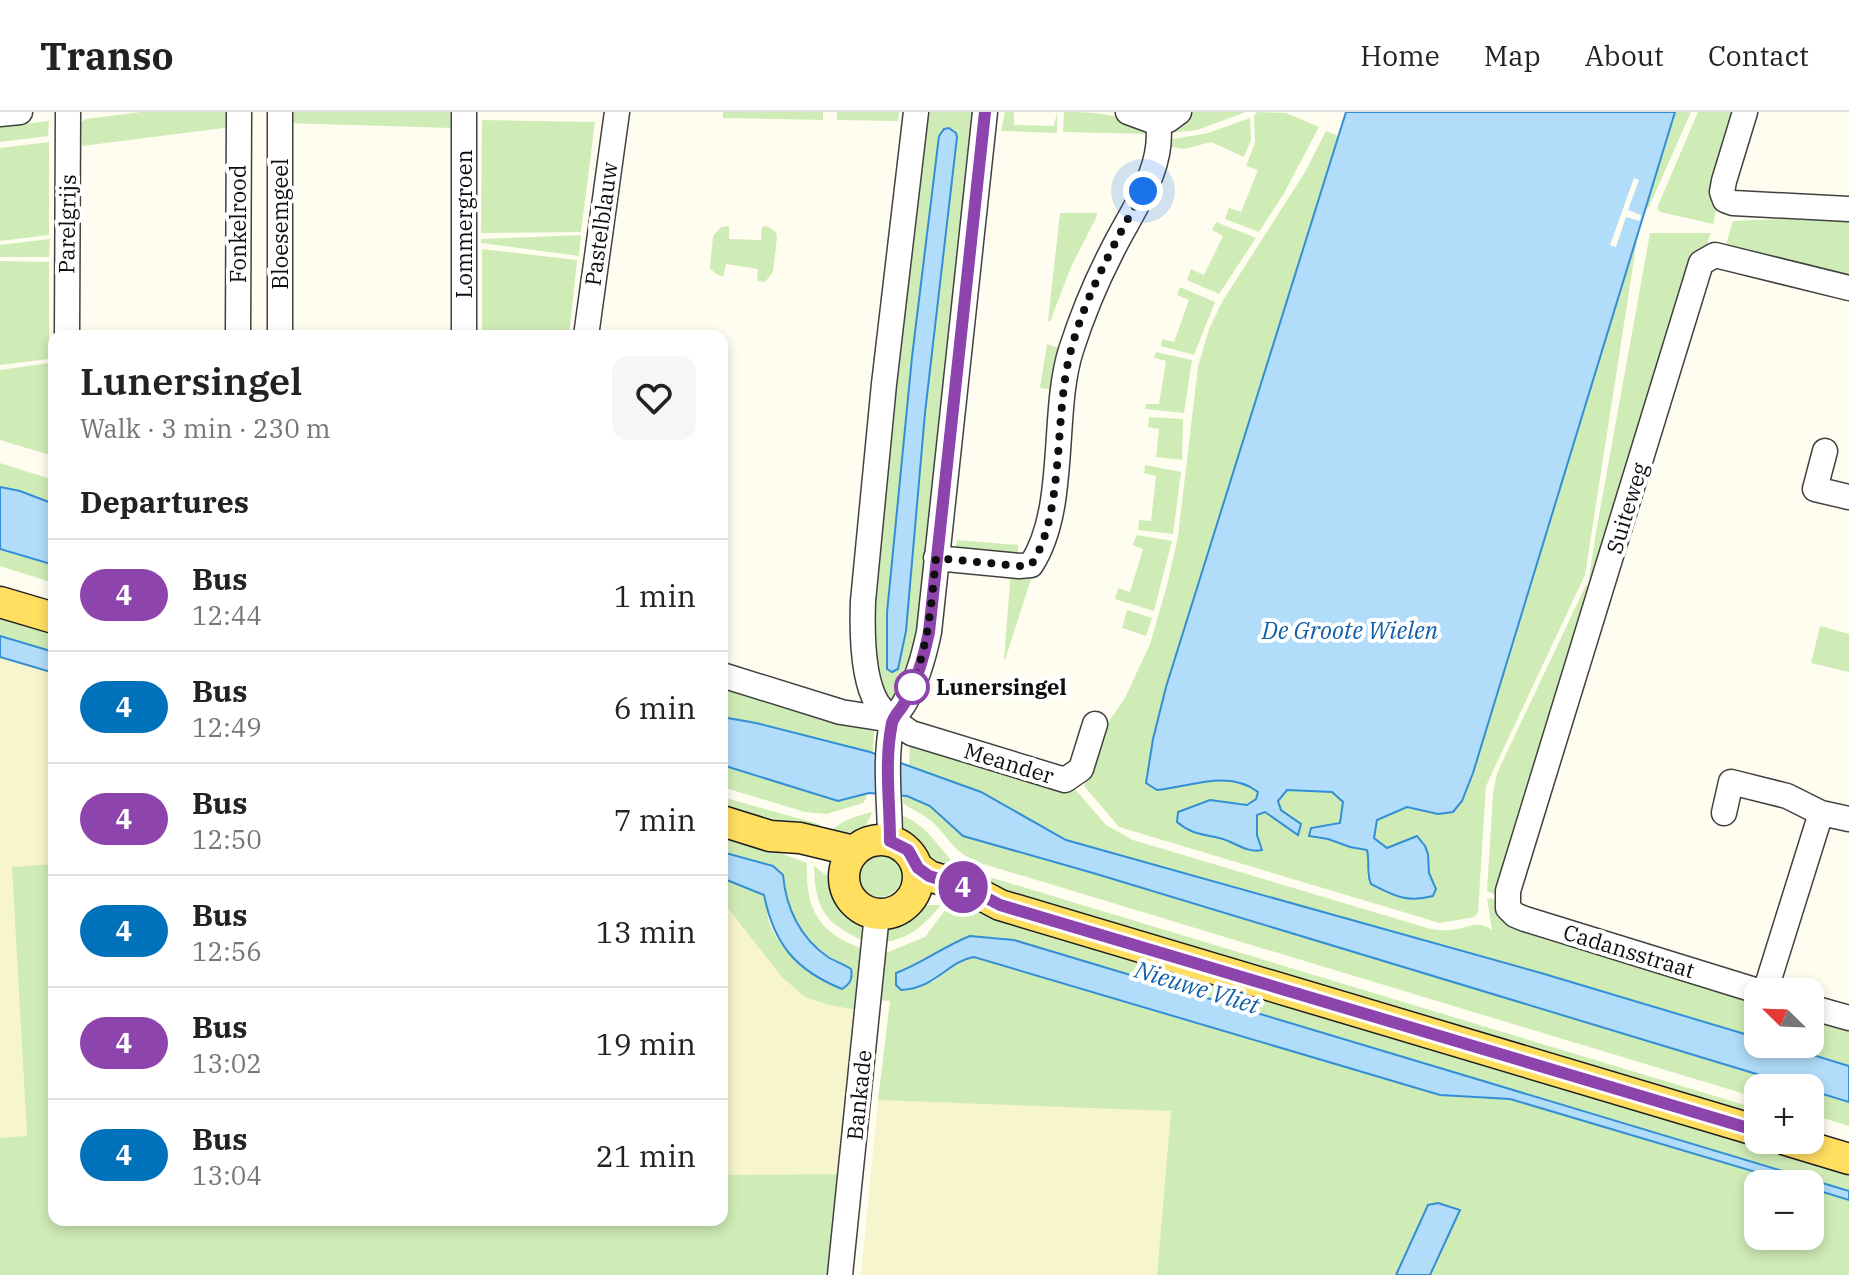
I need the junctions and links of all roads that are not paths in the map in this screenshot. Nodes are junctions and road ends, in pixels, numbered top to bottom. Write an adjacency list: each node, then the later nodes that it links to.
1 (20, 112): 11 (street)
2 (68, 112): 15 (street, Parelgrijs)
3 (239, 112): 16 (street, Fonkelrood)
4 (280, 112): 17 (street, Bloesemgeel)
5 (464, 112): 18 (street, Lommergroen)
6 (617, 112): 19 (street, Pastelblauw)
7 (916, 112): 27 (street)
8 (985, 112): 22 (street)
9 (1128, 112): 12 (street)
10 (1745, 112): 13 (street)
11 (0, 114)
12 (1168, 118): 22 (street)
13 (1849, 209)
14 (1849, 288): 35 (street, Suiteweg)
15 (67, 330)
16 (238, 330)
17 (280, 330)
18 (464, 330)
19 (587, 330)
20 (1825, 451): 21 (street)
21 (1849, 497)
22 (936, 558): 27 (street)
23 (0, 602): 24 (main road)
24 (48, 616)
25 (728, 677): 27 (street)
26 (1095, 724): 27 (street, Meander)
27 (892, 729): 32 (street)
28 (1724, 813): 29 (street)
29 (1821, 813): 30 (street); 38 (street, Cadansstraat)
30 (1849, 819)
31 (728, 823): 32 (main road)
32 (866, 853): 33 (main road); 37 (main road)
33 (918, 868): 34 (main road); 36 (main road)
34 (912, 900): 36 (main road); 37 (main road)
35 (1507, 900): 39 (street, Cadansstraat)
36 (1000, 905): 42 (main road)
37 (877, 914): 45 (street, Bankade)
38 (1768, 978)
39 (1744, 986)
40 (1824, 1011): 41 (street)
41 (1849, 1018)
42 (1744, 1127)
43 (1824, 1151): 44 (main road)
44 (1849, 1159)
45 (840, 1275)

